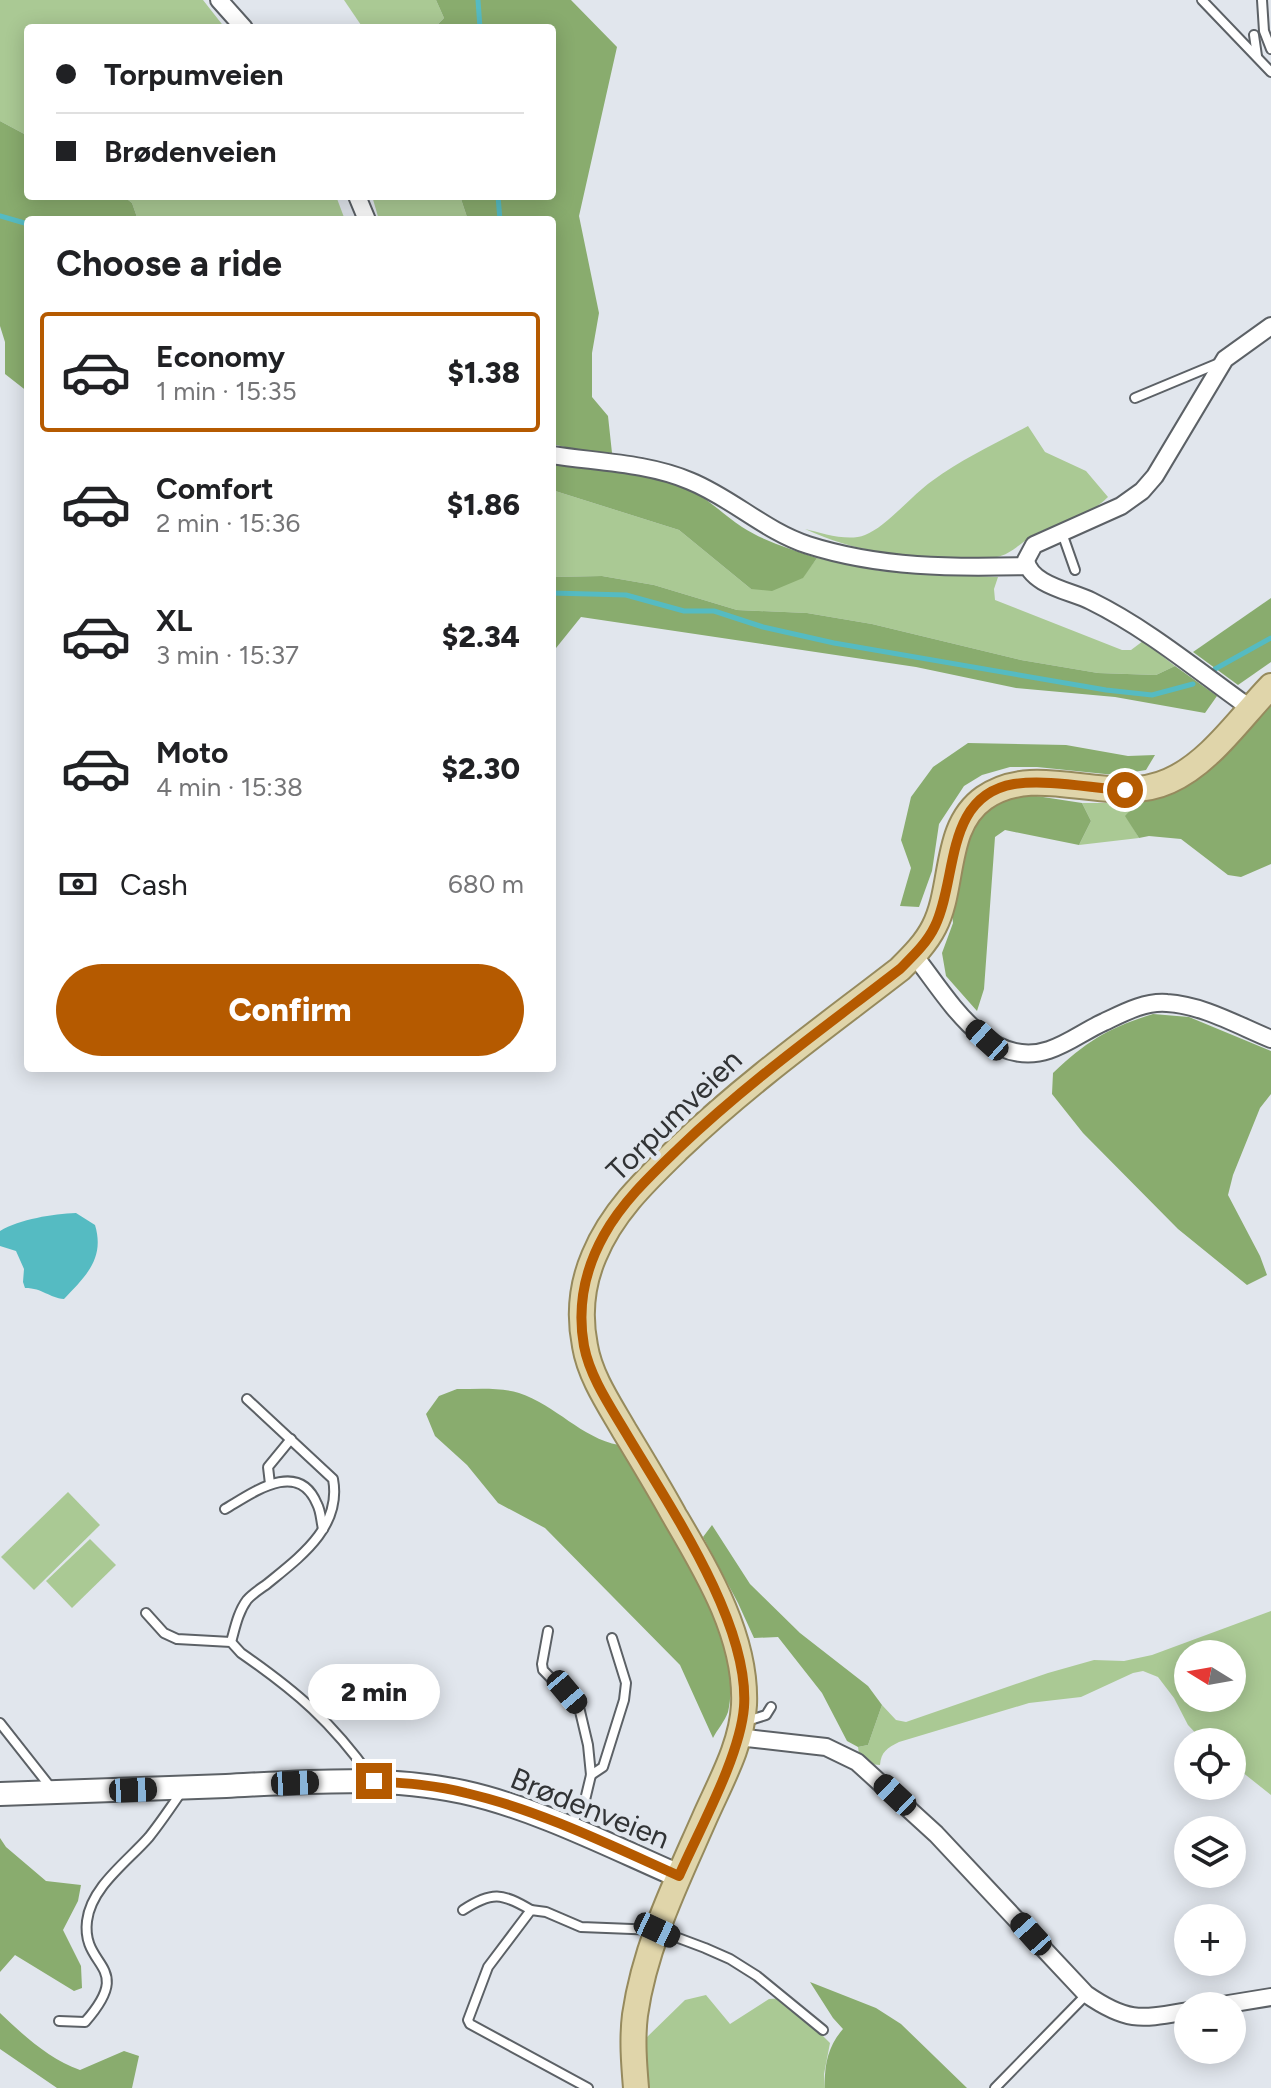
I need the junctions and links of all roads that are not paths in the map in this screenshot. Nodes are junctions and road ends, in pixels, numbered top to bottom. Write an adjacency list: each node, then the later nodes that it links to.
1 (219, 0): 4 (street)
2 (1202, 0): 7 (lane)
3 (1262, 0): 6 (lane)
4 (240, 24)
5 (1254, 35): 7 (lane)
6 (1271, 49)
7 (1257, 57): 8 (lane)
8 (1271, 72)
9 (1271, 326): 10 (street)
10 (1223, 362): 11 (lane); 13 (street)
11 (1135, 398)
12 (556, 456): 14 (street)
13 (1062, 532): 14 (street); 15 (lane)
14 (1027, 566): 17 (street)
15 (1075, 570)
16 (1271, 686): 17 (main road, Torpumveien)
17 (1250, 708): 18 (main road, Torpumveien)
18 (914, 955): 19 (street); 31 (main road, Torpumveien)
19 (1271, 1039)
20 (247, 1399): 21 (lane)
21 (291, 1439): 22 (lane); 24 (lane)
22 (270, 1484): 23 (lane); 24 (lane)
23 (225, 1509)
24 (323, 1530): 28 (lane)
25 (146, 1613): 28 (lane)
26 (548, 1631): 32 (lane)
27 (612, 1638): 32 (lane)
28 (231, 1642): 33 (lane)
29 (771, 1707): 31 (lane)
30 (0, 1723): 35 (lane)
31 (740, 1729): 38 (main road, Torpumveien); 42 (street)
32 (591, 1775): 37 (lane)
33 (374, 1781): 34 (main road, Brødenveien); 37 (main road, Brødenveien)
34 (185, 1788): 35 (main road, Brødenveien); 46 (lane)
35 (55, 1792): 36 (main road, Brødenveien)
36 (0, 1794)
37 (570, 1828): 38 (main road, Brødenveien)
38 (679, 1876): 41 (main road, Torpumveien)
39 (463, 1910): 40 (lane)
40 (531, 1910): 41 (lane); 48 (lane)
41 (657, 1930): 47 (lane); 49 (main road, Torpumveien)
42 (1086, 1994): 45 (street); 50 (lane)
43 (1271, 1997): 44 (street)
44 (1246, 2001)
45 (1174, 2013)
46 (59, 2021)
47 (823, 2030)
48 (588, 2088)
49 (636, 2088)
50 (995, 2088)

